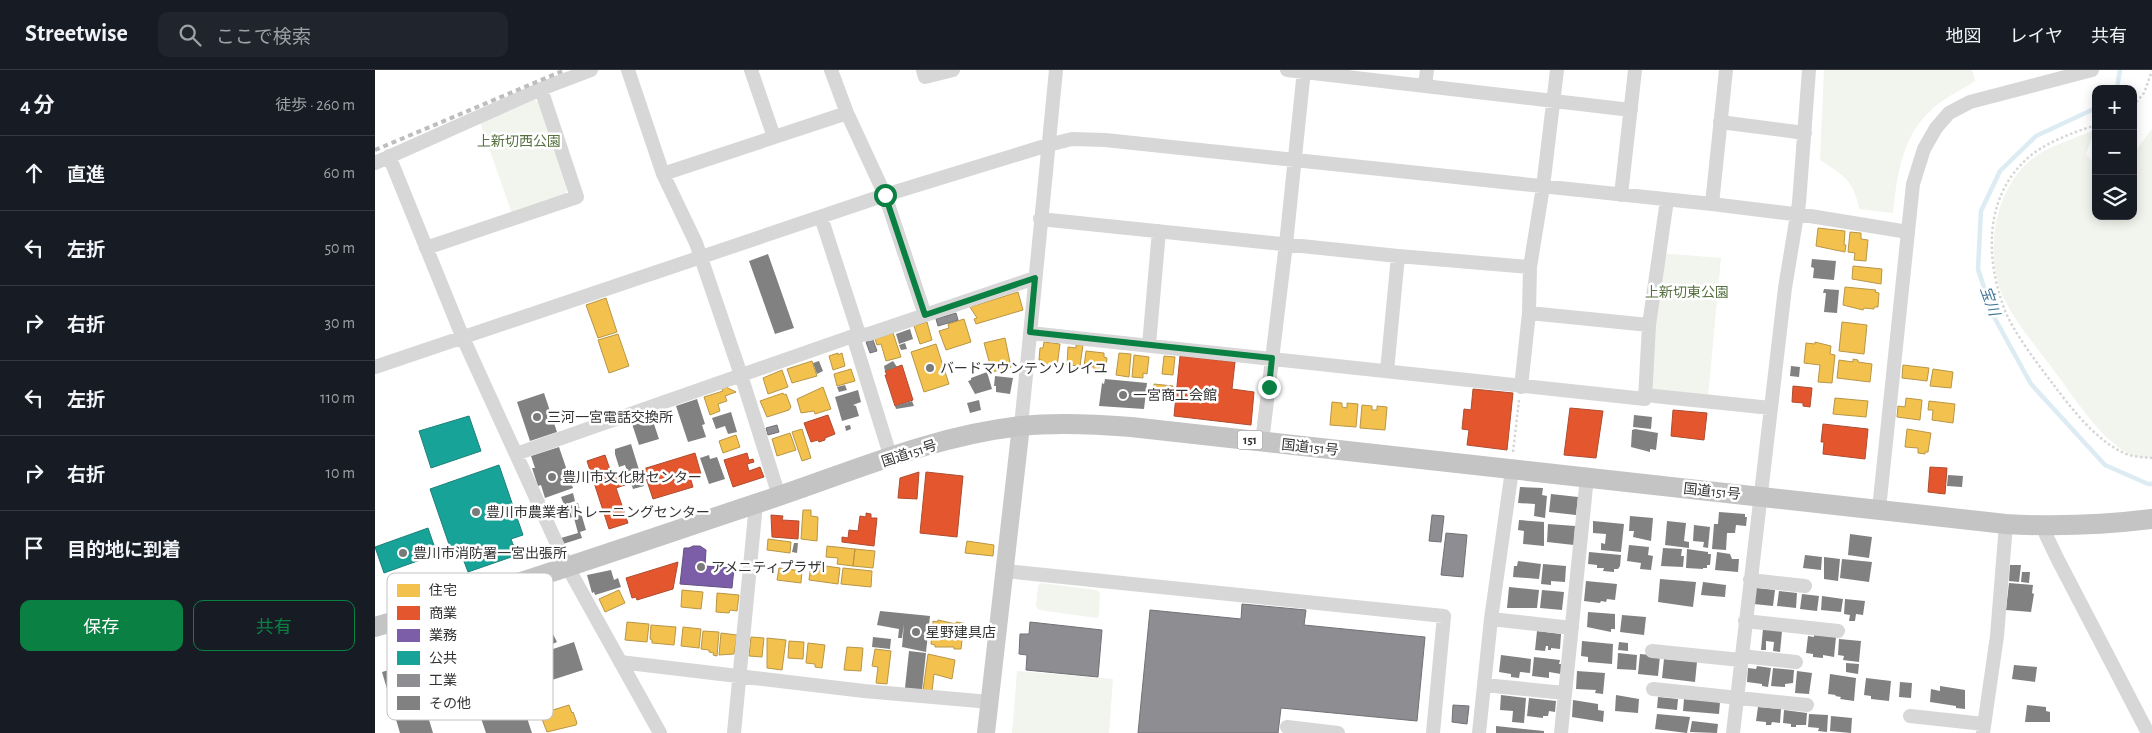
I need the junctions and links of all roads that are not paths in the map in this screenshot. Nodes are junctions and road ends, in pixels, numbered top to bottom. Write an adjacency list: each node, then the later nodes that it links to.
1 (591, 70): 17 (street)
2 (628, 70): 28 (street)
3 (751, 70): 23 (street)
4 (831, 70): 20 (street)
5 (923, 70): 6 (street)
6 (953, 70)
7 (1056, 70): 24 (street)
8 (1287, 70): 15 (street)
9 (1427, 70): 16 (street)
10 (1557, 70): 18 (street)
11 (1635, 70): 19 (street)
12 (1726, 70): 21 (street)
13 (1809, 70): 22 (street)
14 (2092, 70): 38 (street)
15 (1304, 71): 16 (street); 26 (street)
16 (1425, 85): 18 (street)
17 (541, 89): 25 (street); 40 (street)
18 (1553, 101): 19 (street); 29 (street)
19 (1631, 110): 31 (street)
20 (847, 114): 23 (street); 30 (street)
21 (1720, 122): 22 (street); 33 (street)
22 (1805, 133): 34 (street)
23 (774, 137): 28 (street)
24 (1048, 145): 26 (street); 30 (street); 36 (street)
25 (389, 156): 27 (street); 40 (street)
26 (1295, 161): 29 (street); 39 (street)
27 (375, 163)
28 (663, 174): 42 (street)
29 (1543, 187): 31 (street); 43 (street)
30 (885, 195): 35 (street); 46 (street)
31 (1621, 195): 32 (street)
32 (1667, 200): 33 (street); 47 (street)
33 (1712, 204): 34 (street)
34 (1797, 214): 38 (street); 58 (street)
35 (821, 217): 42 (street); 49 (street)
36 (1040, 219): 37 (street); 44 (street)
37 (1159, 231): 39 (street); 51 (street)
38 (1908, 232): 68 (street)
39 (1286, 244): 41 (street); 52 (street)
40 (425, 248): 50 (street)
41 (1398, 256): 43 (street); 54 (street)
42 (701, 258): 50 (street); 55 (street)
43 (1530, 266): 45 (street)
44 (1035, 278): 46 (street); 48 (street)
45 (1529, 313): 47 (street); 56 (street)
46 (925, 315): 49 (street)
47 (1649, 325): 56 (street)
48 (1030, 332): 51 (street); 59 (street)
49 (856, 335): 55 (street); 62 (street)
50 (463, 338): 53 (street); 61 (street)
51 (1149, 345): 52 (street)
52 (1272, 358): 54 (street); 60 (street)
53 (375, 367)
54 (1387, 371): 56 (street)
55 (741, 375): 61 (street); 65 (street)
56 (1521, 386)
57 (1654, 396): 58 (street)
58 (1771, 408): 66 (street)
59 (1021, 426): 60 (highway, 国道151号 / 151); 62 (highway, 国道151号 / 151); 73 (main road)
60 (1262, 442): 63 (highway, 国道151号 / 151)
61 (516, 454): 72 (street)
62 (891, 458): 65 (highway, 国道151号 / 151)
63 (1512, 463): 64 (highway, 国道151号 / 151); 77 (street)
64 (1587, 477): 66 (highway, 国道151号 / 151); 81 (street)
65 (779, 496): 67 (highway, 国道151号 / 151)
66 (1761, 496): 68 (highway, 国道151号 / 151); 75 (street)
67 (756, 504): 72 (highway, 国道151号 / 151); 87 (street)
68 (1879, 508): 70 (highway, 国道151号 / 151)
69 (2152, 519): 71 (highway, 国道151号 / 151)
70 (2007, 524): 71 (highway, 国道151号 / 151); 96 (street)
71 (2045, 526): 105 (street)
72 (567, 566): 74 (highway, 国道151号 / 151); 85 (street)
73 (1005, 572): 92 (main road); 101 (street)
74 (545, 573)
75 (1750, 580): 76 (street); 78 (street)
76 (1805, 586)
77 (1491, 619): 81 (street); 88 (street)
78 (1745, 621): 82 (street); 84 (street)
79 (387, 623): 80 (highway, 国道151号 / 151)
80 (375, 627)
81 (1571, 628): 90 (street)
82 (1838, 631)
83 (1652, 650): 84 (street)
84 (1741, 658): 86 (street); 91 (street)
85 (620, 662): 87 (street); 97 (street)
86 (1796, 662)
87 (741, 675): 92 (street); 98 (street)
88 (1485, 684): 90 (street); 102 (street)
89 (1653, 689): 91 (street)
90 (1565, 693): 103 (street)
91 (1737, 697): 93 (street); 104 (street)
92 (990, 702): 99 (main road)
93 (1807, 705)
94 (1910, 716): 96 (street)
95 (1287, 727): 100 (street)
96 (1984, 729)
97 (660, 733)
98 (734, 733)
99 (986, 733)
100 (1338, 733)
101 (1433, 733)
102 (1479, 733)
103 (1561, 733)
104 (1733, 733)
105 (2149, 733)

